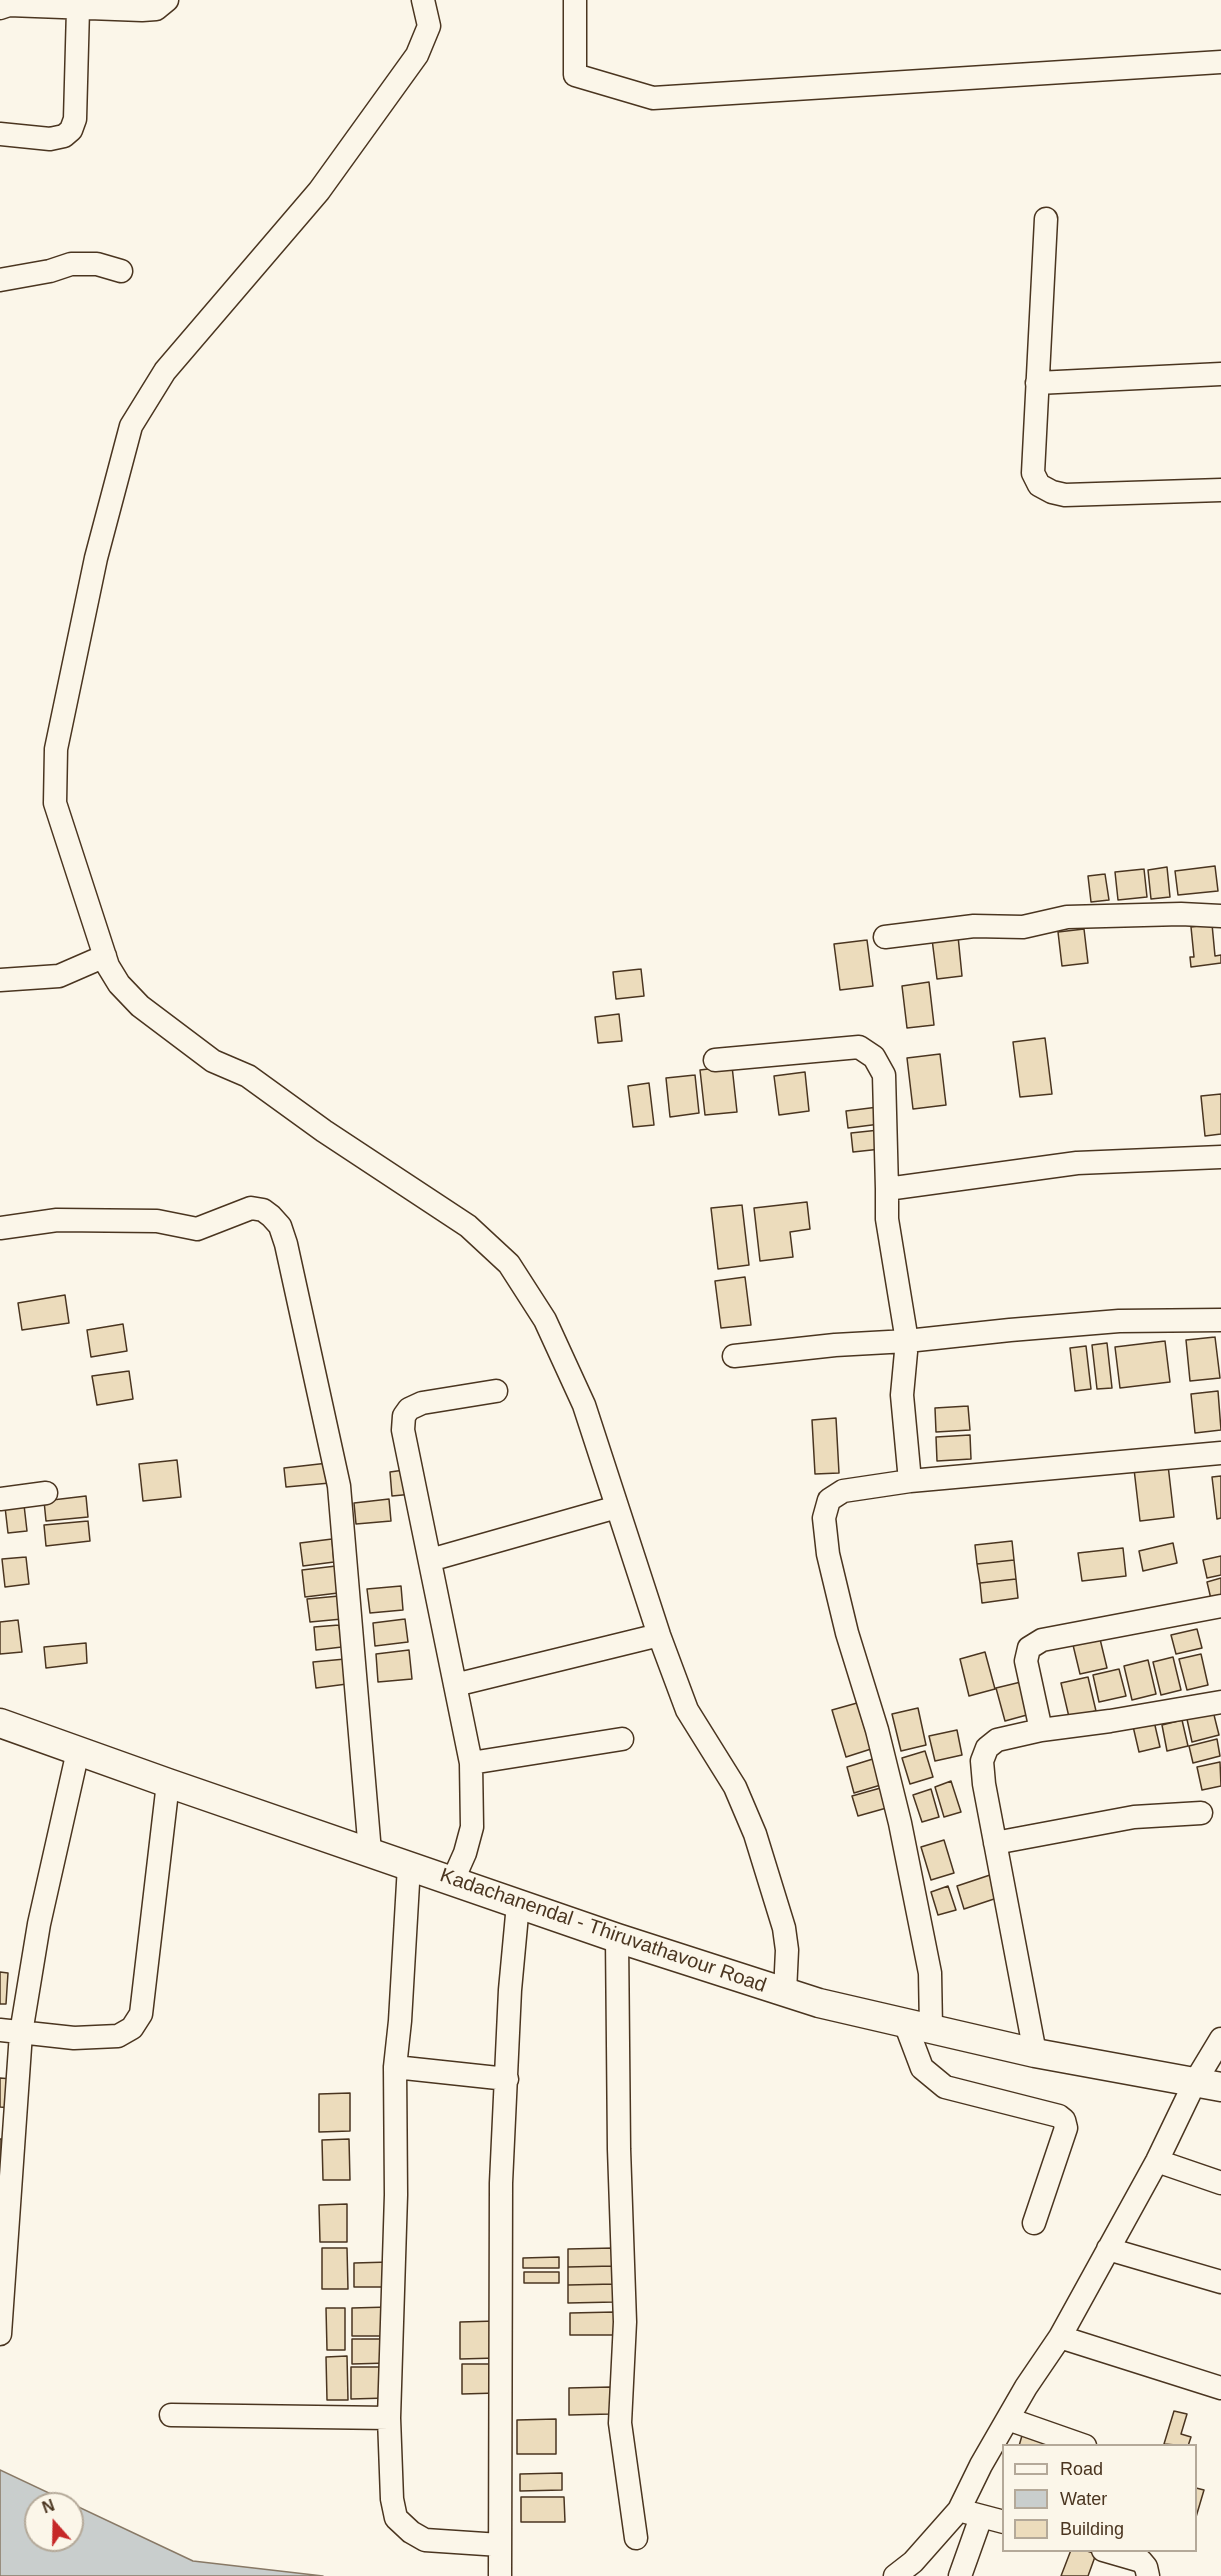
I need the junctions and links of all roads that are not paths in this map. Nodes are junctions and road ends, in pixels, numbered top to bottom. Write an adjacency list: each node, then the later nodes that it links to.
1 (167, 0): 5 (street)
2 (423, 0): 16 (street)
3 (575, 0): 6 (street)
4 (0, 8): 5 (street)
5 (78, 9): 7 (street)
6 (1221, 62)
7 (0, 134)
8 (1046, 219): 12 (street)
9 (121, 271): 10 (street)
10 (0, 280)
11 (1221, 374): 12 (street)
12 (1038, 383): 13 (street)
13 (1221, 490)
14 (1221, 916): 15 (street)
15 (885, 937)
16 (105, 956): 17 (street); 30 (street)
17 (0, 980)
18 (715, 1060): 20 (street)
19 (1221, 1157): 20 (street)
20 (887, 1189): 23 (street)
21 (0, 1228): 44 (street)
22 (1221, 1320): 23 (street)
23 (906, 1341): 24 (street); 27 (street)
24 (734, 1356)
25 (496, 1391): 31 (street)
26 (1221, 1453): 27 (street)
27 (910, 1481): 50 (street)
28 (46, 1493): 29 (street)
29 (0, 1499)
30 (617, 1507): 31 (street); 33 (street)
31 (430, 1560): 34 (street)
32 (1221, 1606): 37 (street)
33 (659, 1635): 34 (street); 49 (street)
34 (455, 1685): 40 (street)
35 (1221, 1702): 37 (street)
36 (0, 1723): 39 (main road, Kadachanendal - Thiruvathavour Road)
37 (1041, 1730): 43 (street)
38 (622, 1739): 40 (street)
39 (78, 1751): 41 (main road, Kadachanendal - Thiruvathavour Road); 51 (street)
40 (471, 1764): 46 (street)
41 (168, 1783): 44 (main road, Kadachanendal - Thiruvathavour Road); 51 (street)
42 (1201, 1813): 43 (street)
43 (995, 1843): 53 (street)
44 (370, 1852): 45 (main road, Kadachanendal - Thiruvathavour Road)
45 (409, 1866): 46 (main road, Kadachanendal - Thiruvathavour Road); 54 (street)
46 (453, 1880): 47 (main road, Kadachanendal - Thiruvathavour Road)
47 (518, 1904): 48 (main road, Kadachanendal - Thiruvathavour Road); 55 (street)
48 (616, 1938): 49 (main road, Kadachanendal - Thiruvathavour Road); 73 (street)
49 (785, 1992): 50 (main road, Kadachanendal - Thiruvathavour Road)
50 (918, 2026): 53 (main road, Kadachanendal - Thiruvathavour Road); 59 (street)
51 (10, 2032): 61 (street)
52 (1221, 2040): 56 (street)
53 (1035, 2053): 56 (main road, Kadachanendal - Thiruvathavour Road)
54 (395, 2067): 55 (street); 67 (street)
55 (507, 2079): 74 (street)
56 (1208, 2085): 57 (street)
57 (1157, 2161): 58 (street); 60 (street)
58 (1221, 2183)
59 (1034, 2223)
60 (1108, 2249): 62 (street); 64 (street)
61 (3, 2252): 63 (street)
62 (1221, 2282)
63 (0, 2334)
64 (1060, 2337): 65 (street); 68 (street)
65 (1221, 2388)
66 (171, 2415): 67 (street)
67 (388, 2418): 74 (street)
68 (1008, 2419): 69 (street); 70 (street)
69 (1082, 2444)
70 (959, 2510): 71 (street); 77 (street)
71 (981, 2517): 72 (street); 78 (street)
72 (1002, 2522)
73 (636, 2538)
74 (500, 2545): 76 (street)
75 (1110, 2552): 79 (street)
76 (500, 2576)
77 (895, 2576)
78 (960, 2576)
79 (1148, 2576)

